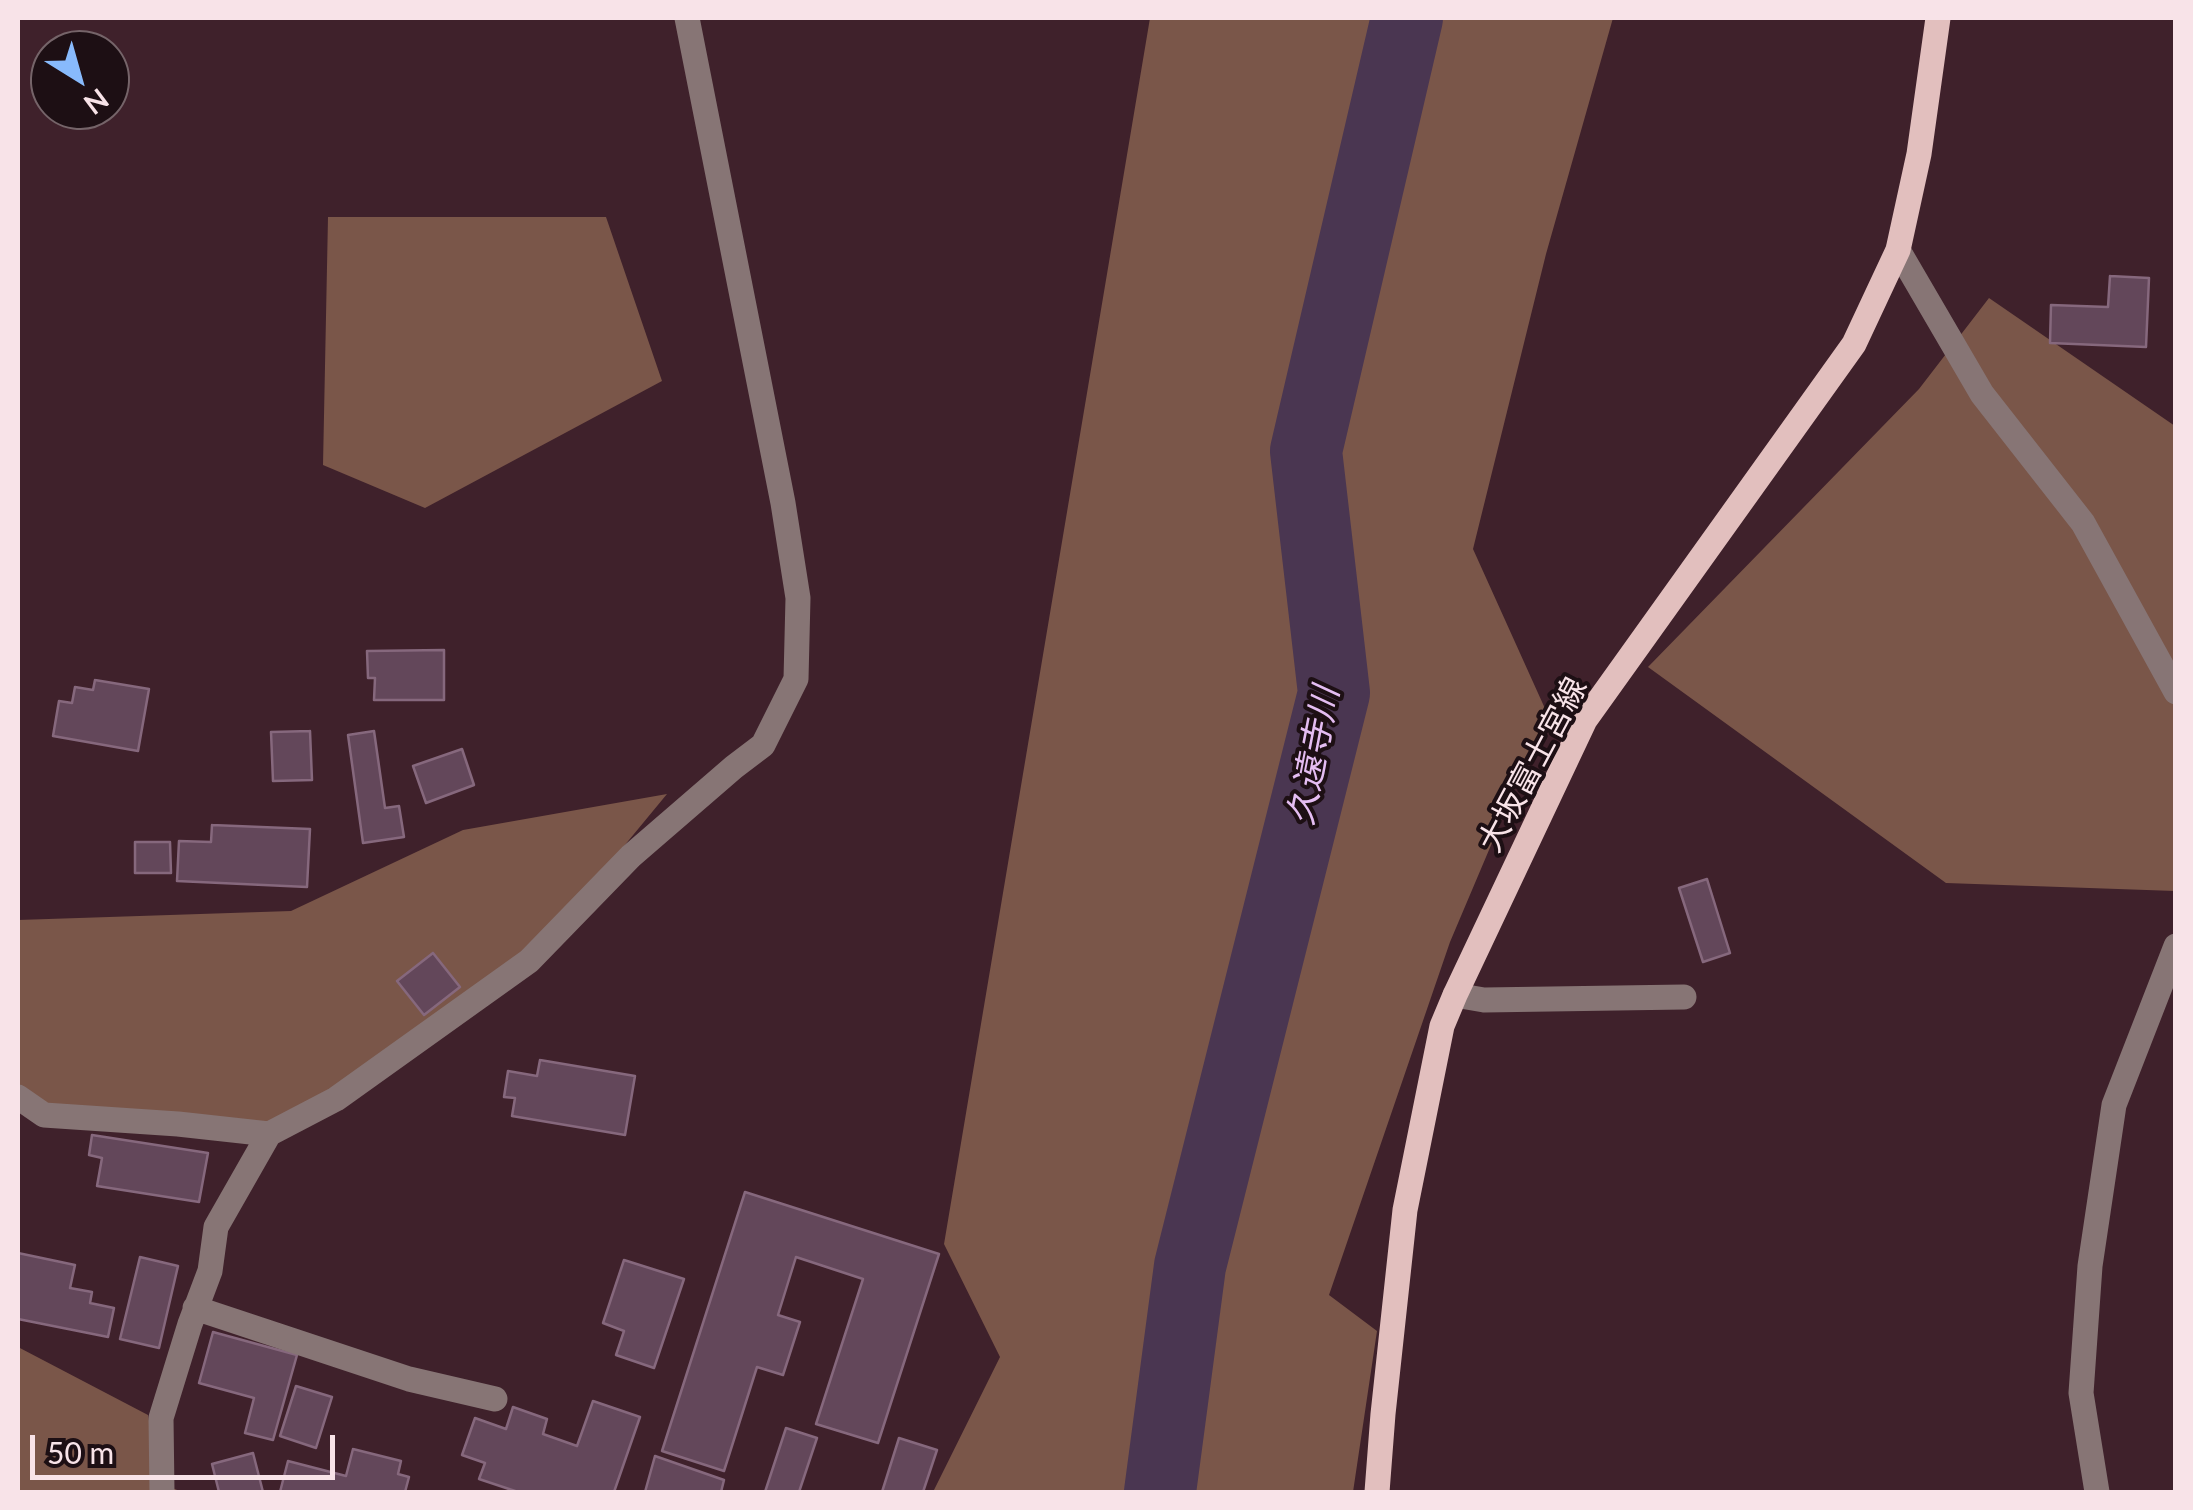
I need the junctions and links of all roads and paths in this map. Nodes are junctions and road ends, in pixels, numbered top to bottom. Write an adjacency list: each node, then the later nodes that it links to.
1 (687, 18): 9 (street)
2 (1938, 18): 3 (main road, 大坂富士宮線)
3 (1898, 250): 4 (street); 6 (main road, 大坂富士宮線)
4 (2176, 692)
5 (2176, 946): 14 (street)
6 (1455, 994): 7 (street); 13 (main road, 大坂富士宮線)
7 (1684, 997)
8 (18, 1097): 9 (street)
9 (269, 1134): 10 (street)
10 (195, 1308): 11 (street); 12 (street)
11 (495, 1398)
12 (162, 1492)
13 (1377, 1492)
14 (2097, 1492)

